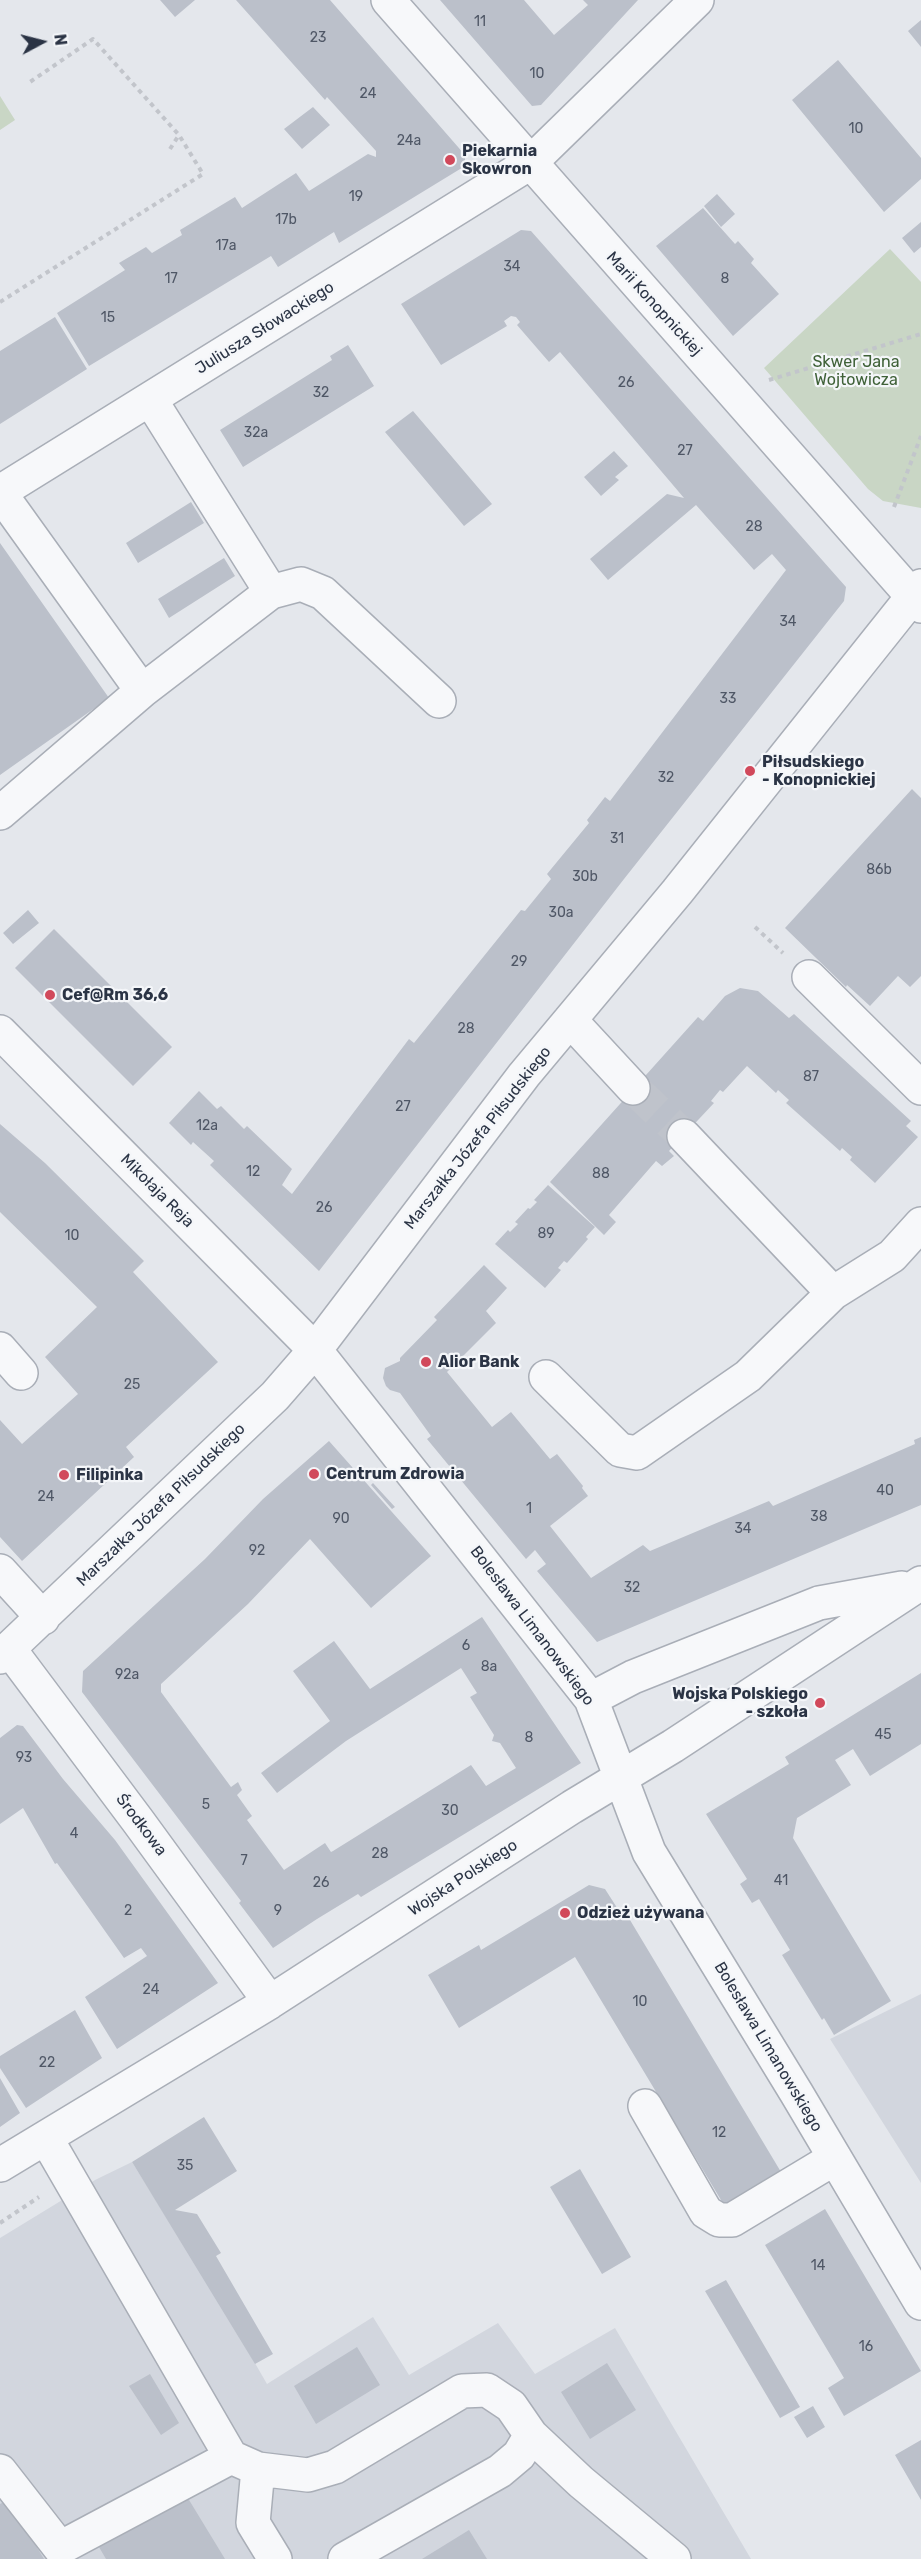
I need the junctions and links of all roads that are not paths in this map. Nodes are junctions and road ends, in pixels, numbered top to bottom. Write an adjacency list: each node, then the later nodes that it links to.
1 (388, 0): 3 (street, Marii Konopnickiej)
2 (697, 0): 3 (street, Juliusza Słowackiego)
3 (530, 163): 4 (street, Juliusza Słowackiego); 7 (street, Marii Konopnickiej)
4 (150, 399): 5 (street, Juliusza Słowackiego); 6 (street)
5 (0, 493): 8 (street)
6 (271, 592): 8 (street); 9 (street)
7 (918, 596): 12 (street, Marszałka Józefa Piłsudskiego)
8 (142, 691): 10 (street)
9 (439, 701)
10 (0, 813)
11 (809, 977): 15 (street)
12 (570, 1020): 14 (street); 20 (street, Marszałka Józefa Piłsudskiego)
13 (0, 1032): 20 (street, Mikołaja Reja)
14 (633, 1088)
15 (921, 1088)
16 (684, 1136): 18 (street)
17 (921, 1224): 18 (street)
18 (834, 1293): 22 (street)
19 (0, 1349): 21 (street)
20 (315, 1350): 25 (street, Marszałka Józefa Piłsudskiego); 27 (street, Bolesława Limanowskiego)
21 (21, 1373)
22 (546, 1377)
23 (0, 1571): 25 (street)
24 (919, 1584): 27 (street); 28 (street, Wojska Polskiego)
25 (43, 1618): 26 (street, Marszałka Józefa Piłsudskiego)
26 (5, 1653): 29 (street, Środkowa)
27 (591, 1699): 28 (street, Bolesława Limanowskiego)
28 (622, 1777): 29 (street, Wojska Polskiego); 32 (street, Bolesława Limanowskiego)
29 (270, 2002): 31 (street, Wojska Polskiego)
30 (645, 2106): 32 (street)
31 (46, 2138): 33 (street, Wojska Polskiego); 36 (street)
32 (835, 2158): 34 (street, Bolesława Limanowskiego)
33 (0, 2165)
34 (921, 2302)
35 (531, 2435): 36 (street); 40 (street); 41 (street)
36 (245, 2463): 38 (street); 39 (street)
37 (2, 2479): 38 (street)
38 (63, 2554)
39 (275, 2559)
40 (345, 2559)
41 (674, 2559)

